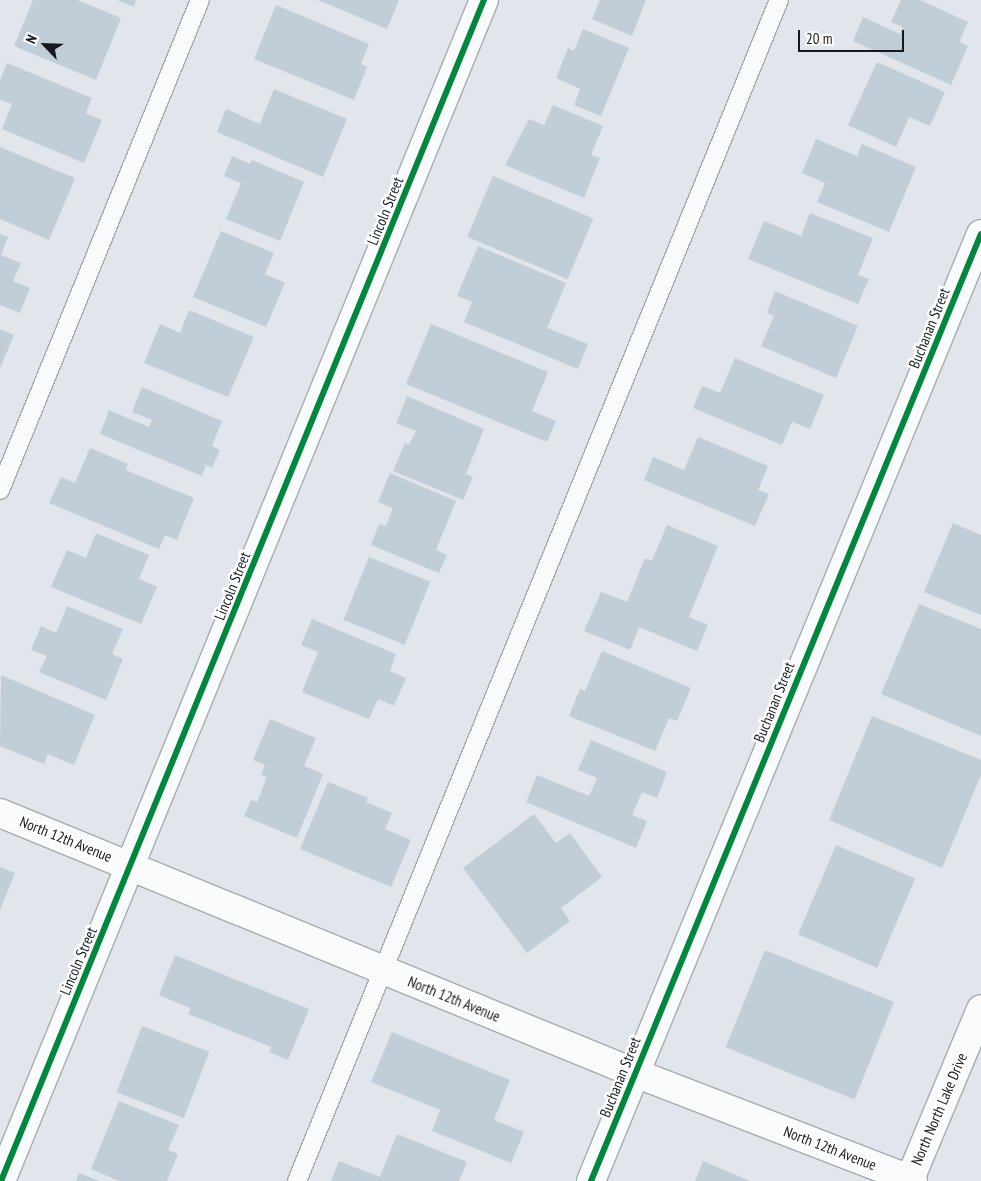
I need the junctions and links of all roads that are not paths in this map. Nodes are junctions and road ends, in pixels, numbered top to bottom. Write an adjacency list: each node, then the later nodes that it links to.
1 (200, 0): 5 (lane)
2 (484, 0): 7 (street, Lincoln Street)
3 (779, 0): 8 (lane)
4 (981, 234): 10 (street, Buchanan Street)
5 (0, 490)
6 (0, 813): 7 (street, North 12th Avenue)
7 (132, 865): 8 (street, North 12th Avenue); 12 (street, Lincoln Street)
8 (384, 970): 10 (street, North 12th Avenue); 13 (lane)
9 (981, 1009): 11 (street, North North Lake Drive)
10 (635, 1073): 11 (street, North 12th Avenue); 14 (street, Buchanan Street)
11 (898, 1178)
12 (0, 1181)
13 (298, 1181)
14 (591, 1181)

